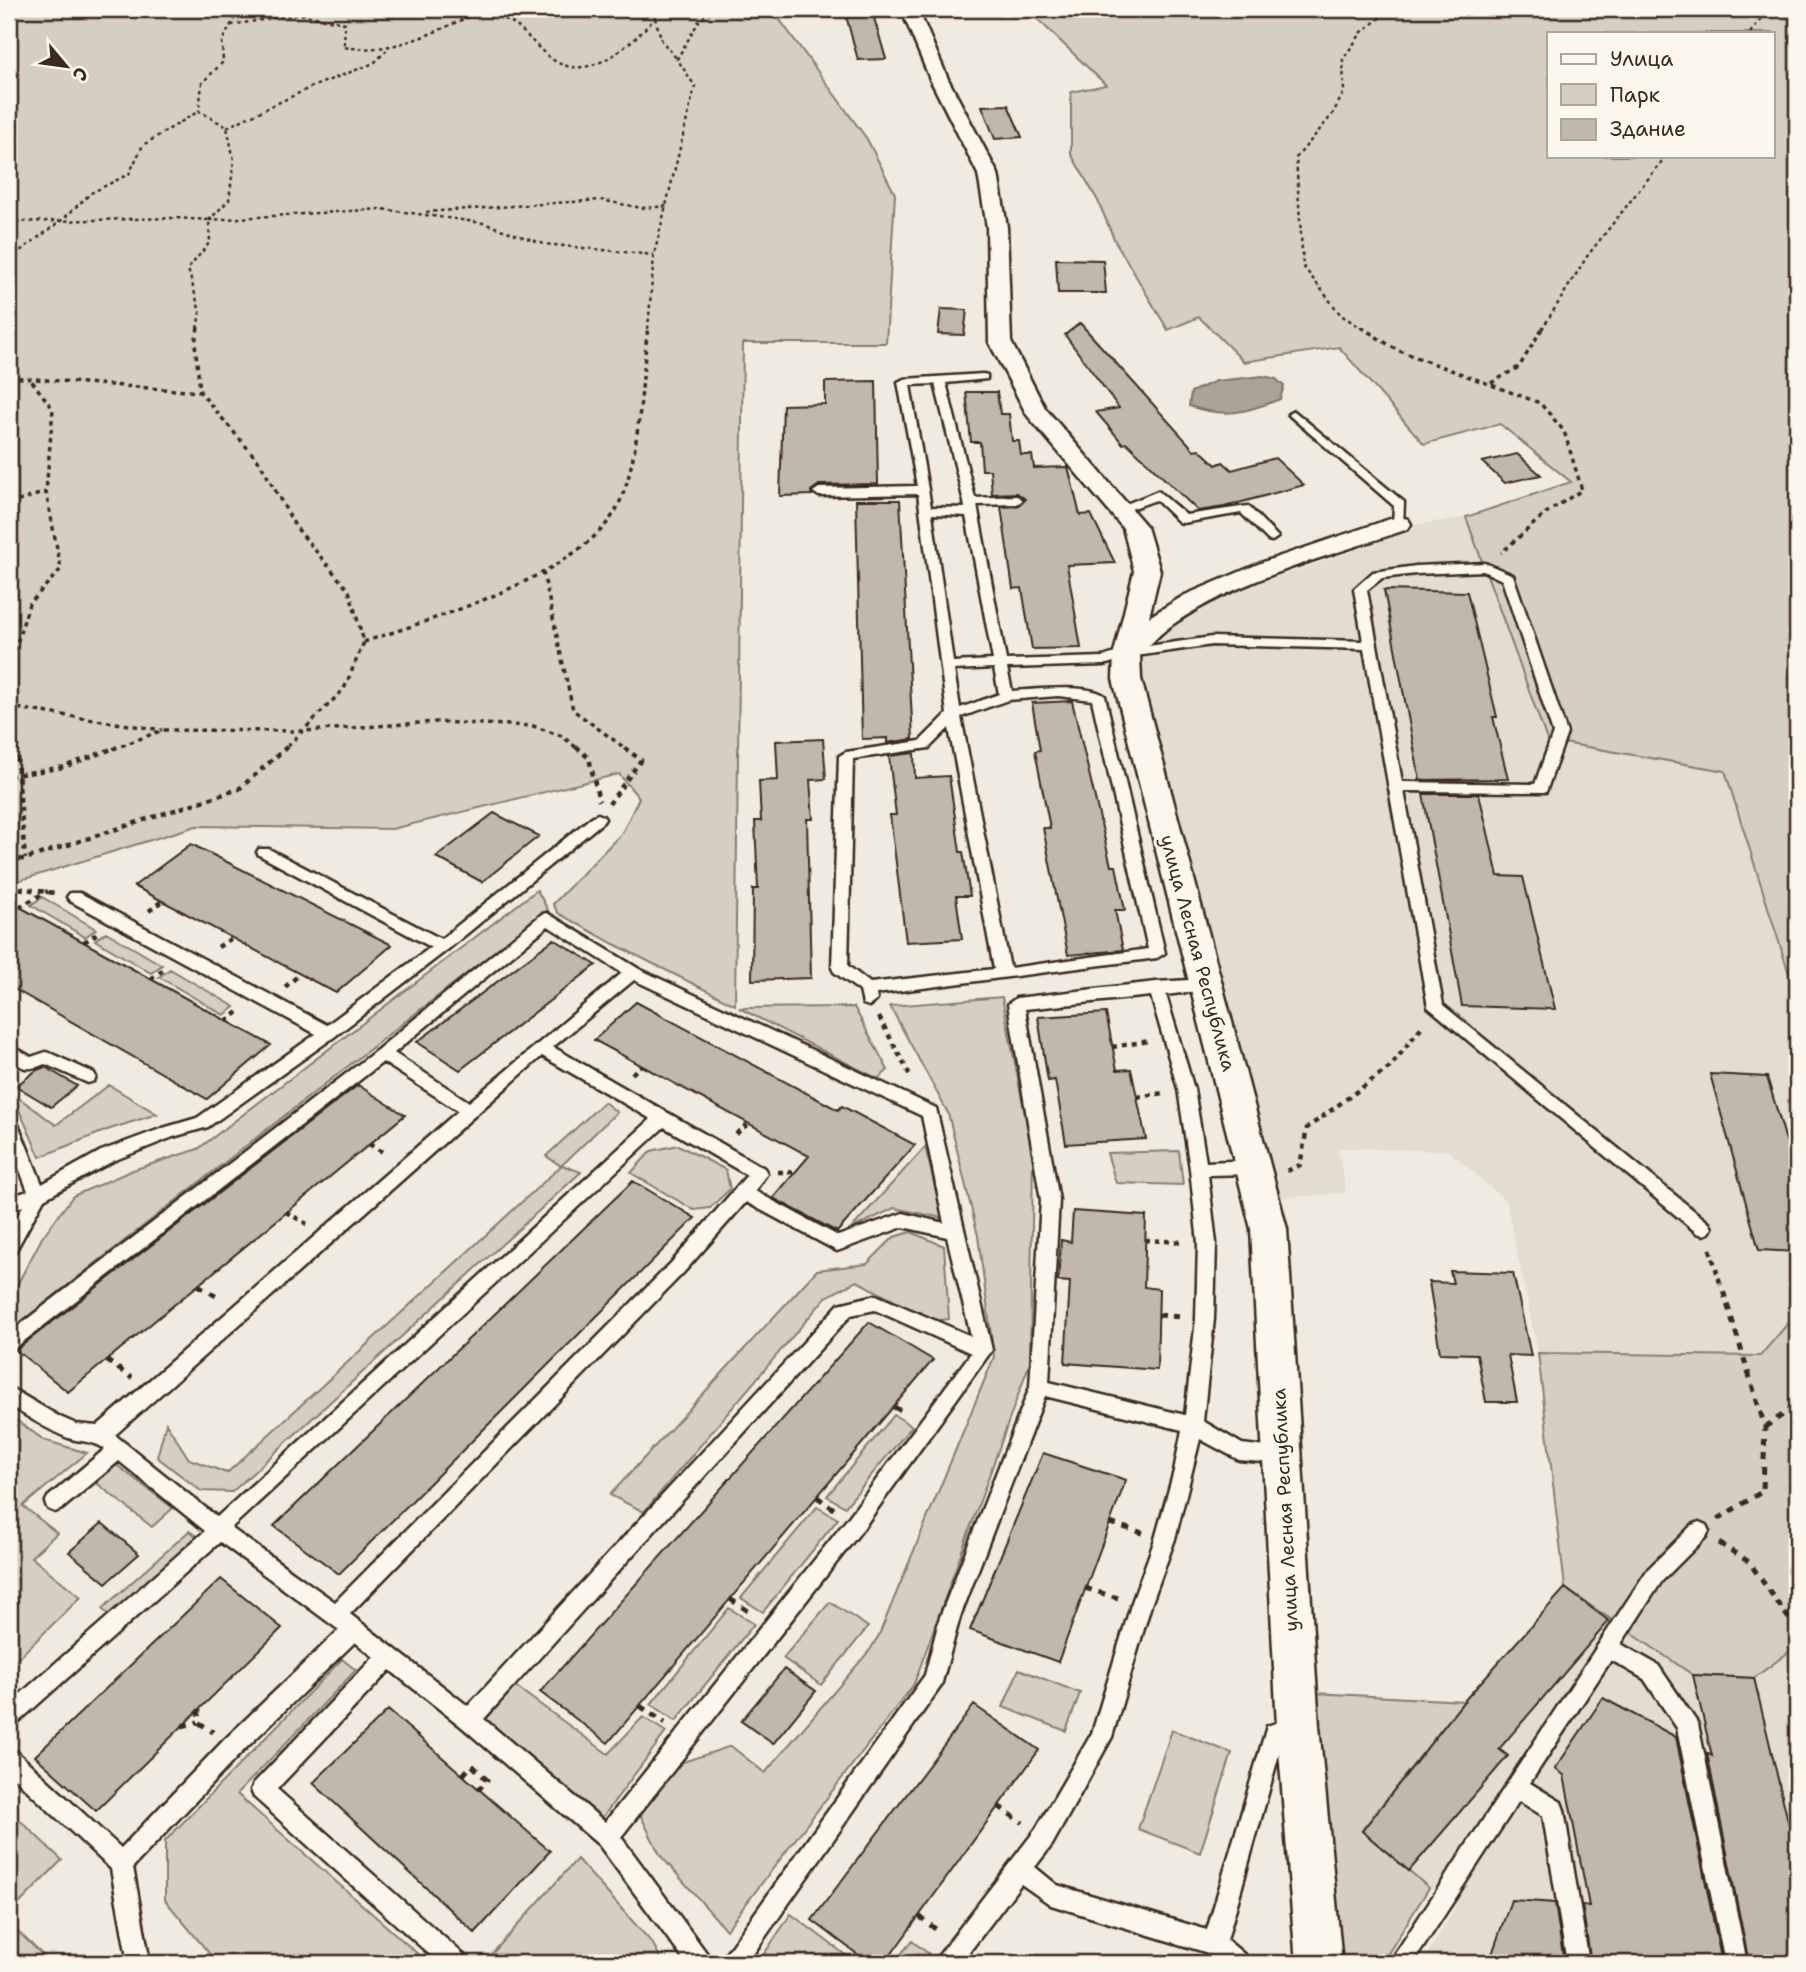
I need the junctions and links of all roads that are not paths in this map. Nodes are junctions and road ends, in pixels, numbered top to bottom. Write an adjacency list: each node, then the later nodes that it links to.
1 (909, 9): 9 (street, улица Лесная Республика)
2 (984, 377): 3 (lane)
3 (940, 380): 5 (lane); 8 (lane)
4 (1294, 414): 11 (lane)
5 (924, 490): 6 (lane); 10 (lane)
6 (819, 492)
7 (1017, 500): 8 (lane)
8 (970, 507): 10 (lane); 15 (lane)
9 (1120, 509): 12 (lane); 14 (street, улица Лесная Республика)
10 (925, 510): 16 (lane)
11 (1399, 524): 14 (street)
12 (1272, 537)
13 (1370, 645): 14 (lane); 19 (lane); 19 (lane)
14 (1127, 653): 15 (lane); 26 (street, улица Лесная Республика)
15 (1000, 664): 16 (lane); 17 (lane)
16 (947, 666): 18 (lane)
17 (1006, 695): 18 (lane); 25 (lane)
18 (954, 715): 25 (lane); 25 (lane)
19 (1396, 786): 41 (lane)
20 (598, 819): 23 (lane)
21 (264, 852): 23 (lane)
22 (75, 897): 28 (lane)
23 (442, 946): 28 (lane)
24 (633, 972): 29 (lane); 31 (lane); 42 (lane)
25 (1003, 974)
26 (1206, 985): 27 (lane); 37 (street, улица Лесная Республика)
27 (1156, 988): 36 (lane); 46 (lane)
28 (328, 1033): 39 (lane)
29 (541, 1048): 33 (lane); 34 (lane)
30 (9, 1050): 32 (lane)
31 (383, 1054): 33 (lane); 44 (lane)
32 (88, 1077)
33 (470, 1111): 49 (lane)
34 (662, 1119): 38 (lane); 53 (lane)
35 (9, 1122): 39 (lane)
36 (1199, 1169): 37 (lane); 48 (lane)
37 (1256, 1175): 51 (street, улица Лесная Республика)
38 (744, 1193): 42 (lane); 55 (lane)
39 (38, 1194): 40 (lane); 43 (lane)
40 (9, 1204)
41 (1703, 1228)
42 (955, 1233): 45 (lane)
43 (9, 1247)
44 (9, 1343)
45 (983, 1350): 60 (lane); 64 (lane)
46 (1039, 1387): 48 (lane); 71 (lane)
47 (9, 1395): 49 (lane)
48 (1193, 1425): 51 (lane); 66 (lane)
49 (101, 1435): 50 (lane)
50 (119, 1450): 52 (lane); 53 (lane)
51 (1282, 1456): 61 (street, улица Лесная Республика)
52 (55, 1503)
53 (217, 1529): 55 (lane); 59 (lane)
54 (1699, 1531): 57 (lane)
55 (336, 1615): 56 (lane)
56 (353, 1630): 58 (lane); 65 (lane)
57 (1608, 1648): 63 (lane); 77 (lane)
58 (388, 1657): 60 (lane); 69 (lane)
59 (9, 1717)
60 (469, 1720): 64 (lane)
61 (1298, 1726): 67 (lane); 74 (street, улица Лесная Республика)
62 (9, 1759): 65 (lane)
63 (1517, 1787): 75 (lane); 76 (lane)
64 (607, 1837): 70 (lane)
65 (121, 1863): 68 (lane)
66 (1021, 1870): 67 (lane); 72 (lane)
67 (1214, 1944): 73 (lane)
68 (139, 1963)
69 (456, 1963)
70 (700, 1963)
71 (733, 1963)
72 (947, 1963)
73 (1237, 1963)
74 (1319, 1963)
75 (1400, 1963)
76 (1578, 1963)
77 (1736, 1963)

